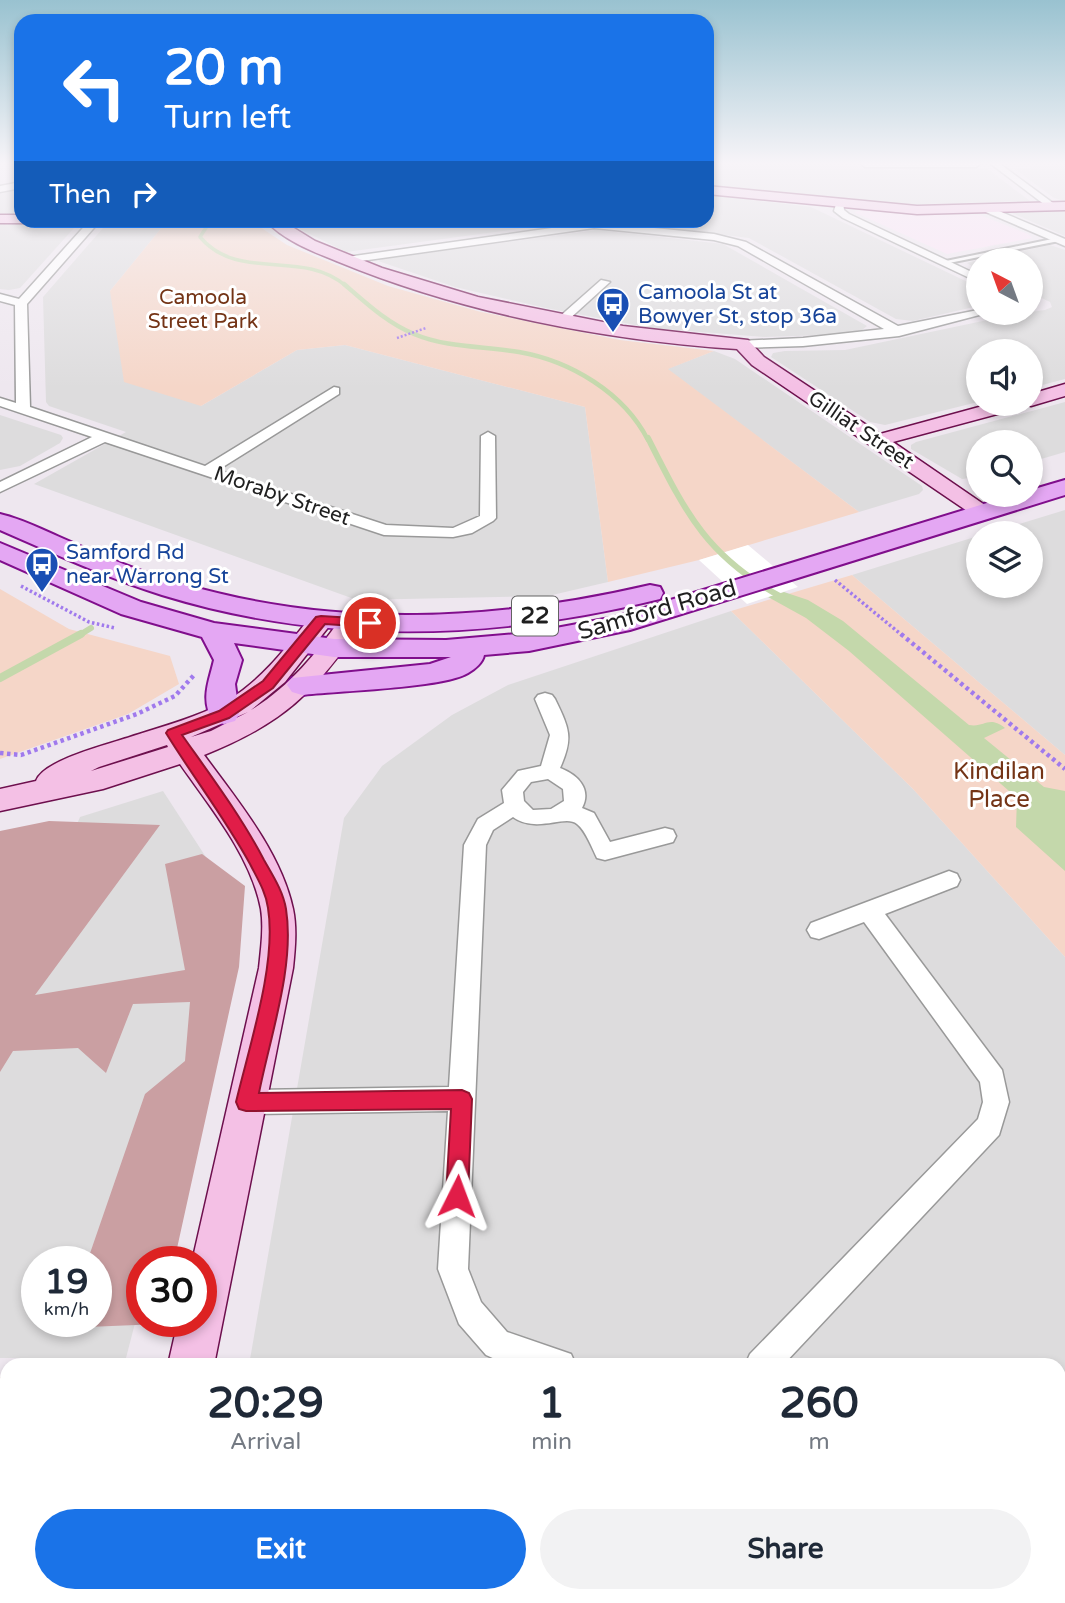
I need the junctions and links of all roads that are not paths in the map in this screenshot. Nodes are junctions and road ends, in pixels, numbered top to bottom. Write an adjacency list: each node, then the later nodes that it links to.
1 (79, 239): 12 (street)
2 (299, 239): 7 (street)
3 (497, 239): 7 (street)
4 (722, 239): 15 (street)
5 (896, 239): 8 (street)
6 (1061, 242): 8 (lane)
7 (347, 260): 14 (street)
8 (944, 262): 9 (street)
9 (966, 273)
10 (605, 282): 14 (street)
11 (0, 297): 12 (street)
12 (21, 303): 21 (street)
13 (966, 316): 15 (street)
14 (562, 320): 16 (street)
15 (899, 332): 16 (street)
16 (742, 344): 25 (street, Gilliat Street)
17 (1065, 390): 19 (street)
18 (334, 391): 27 (street)
19 (1043, 396)
20 (0, 402): 21 (street, Moraby Street)
21 (23, 409): 23 (street, Moraby Street)
22 (969, 416): 25 (street)
23 (105, 436): 27 (street, Moraby Street); 30 (street)
24 (488, 436): 27 (street, Moraby Street)
25 (876, 441): 32 (street, Gilliat Street)
26 (1065, 468): 28 (main road)
27 (208, 470)
28 (1043, 474)
29 (1065, 487): 31 (main road, Samford Road / 22)
30 (0, 488)
31 (1043, 490)
32 (966, 496)
33 (966, 504): 36 (main road, Samford Road / 22)
34 (0, 521): 37 (main road, Samford Road / 22)
35 (0, 551): 39 (main road, Samford Road / 22)
36 (724, 582): 38 (main road, Samford Road / 22); 41 (main road, Samford Road / 22)
37 (321, 620): 38 (main road, Samford Road / 22); 40 (street)
38 (350, 622): 42 (street)
39 (212, 631): 40 (main road, Samford Road / 22); 45 (main road)
40 (301, 645): 42 (main road, Samford Road / 22); 45 (street)
41 (484, 646): 42 (main road, Samford Road / 22); 43 (main road)
42 (334, 648): 43 (street)
43 (302, 685): 46 (street)
44 (545, 699): 47 (street)
45 (224, 714): 46 (street)
46 (180, 742): 48 (street); 56 (street)
47 (548, 772): 49 (street); 50 (street)
48 (0, 800)
49 (515, 807): 50 (street); 55 (street)
50 (569, 811): 51 (street)
51 (665, 836)
52 (949, 880): 53 (street)
53 (869, 911): 54 (street); 61 (street)
54 (819, 930)
55 (462, 1099): 56 (street); 60 (street)
56 (246, 1102): 57 (street)
57 (216, 1246)
58 (197, 1337): 59 (street)
59 (193, 1358)
60 (539, 1358)
61 (768, 1358)

